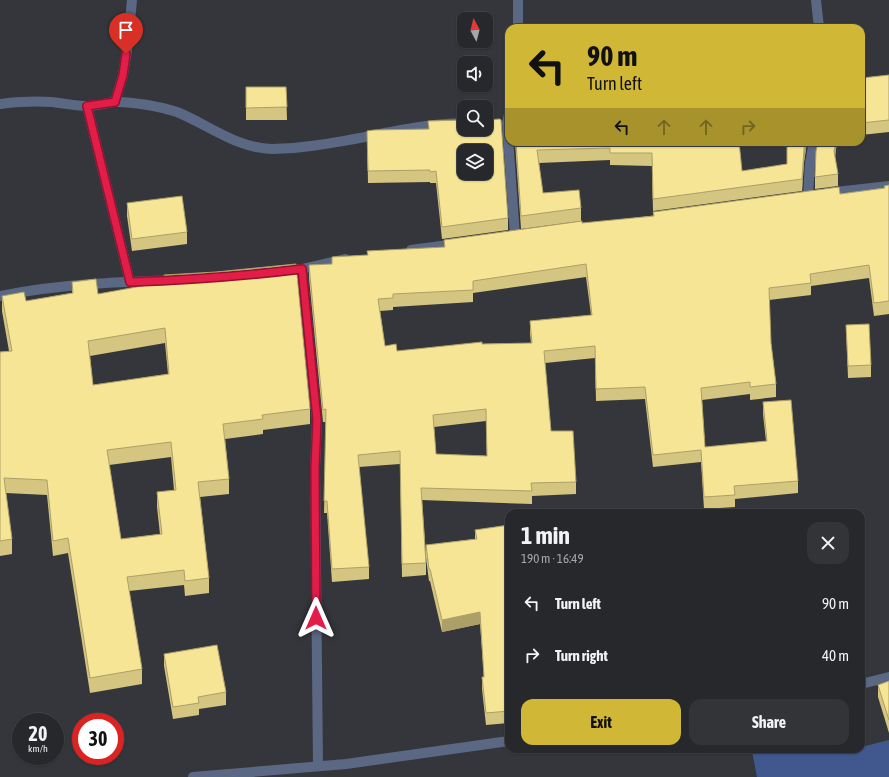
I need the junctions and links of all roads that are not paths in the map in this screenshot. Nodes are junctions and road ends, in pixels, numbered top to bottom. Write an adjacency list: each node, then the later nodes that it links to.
1 (132, 0): 6 (street)
2 (518, 0): 4 (street)
3 (816, 0): 5 (street)
4 (518, 24)
5 (819, 24)
6 (115, 102): 8 (street); 9 (street)
7 (0, 104): 8 (street)
8 (87, 106): 20 (street)
9 (457, 123)
10 (507, 146): 13 (street)
11 (813, 146): 12 (street)
12 (889, 186)
13 (515, 236)
14 (468, 242): 15 (street)
15 (398, 252)
16 (358, 257): 17 (street)
17 (302, 269): 18 (street); 25 (street)
18 (278, 272)
19 (188, 280): 20 (street)
20 (130, 282): 21 (street)
21 (0, 296)
22 (889, 678): 23 (street)
23 (865, 683)
24 (505, 742): 25 (street)
25 (318, 766): 26 (street)
26 (193, 777)

